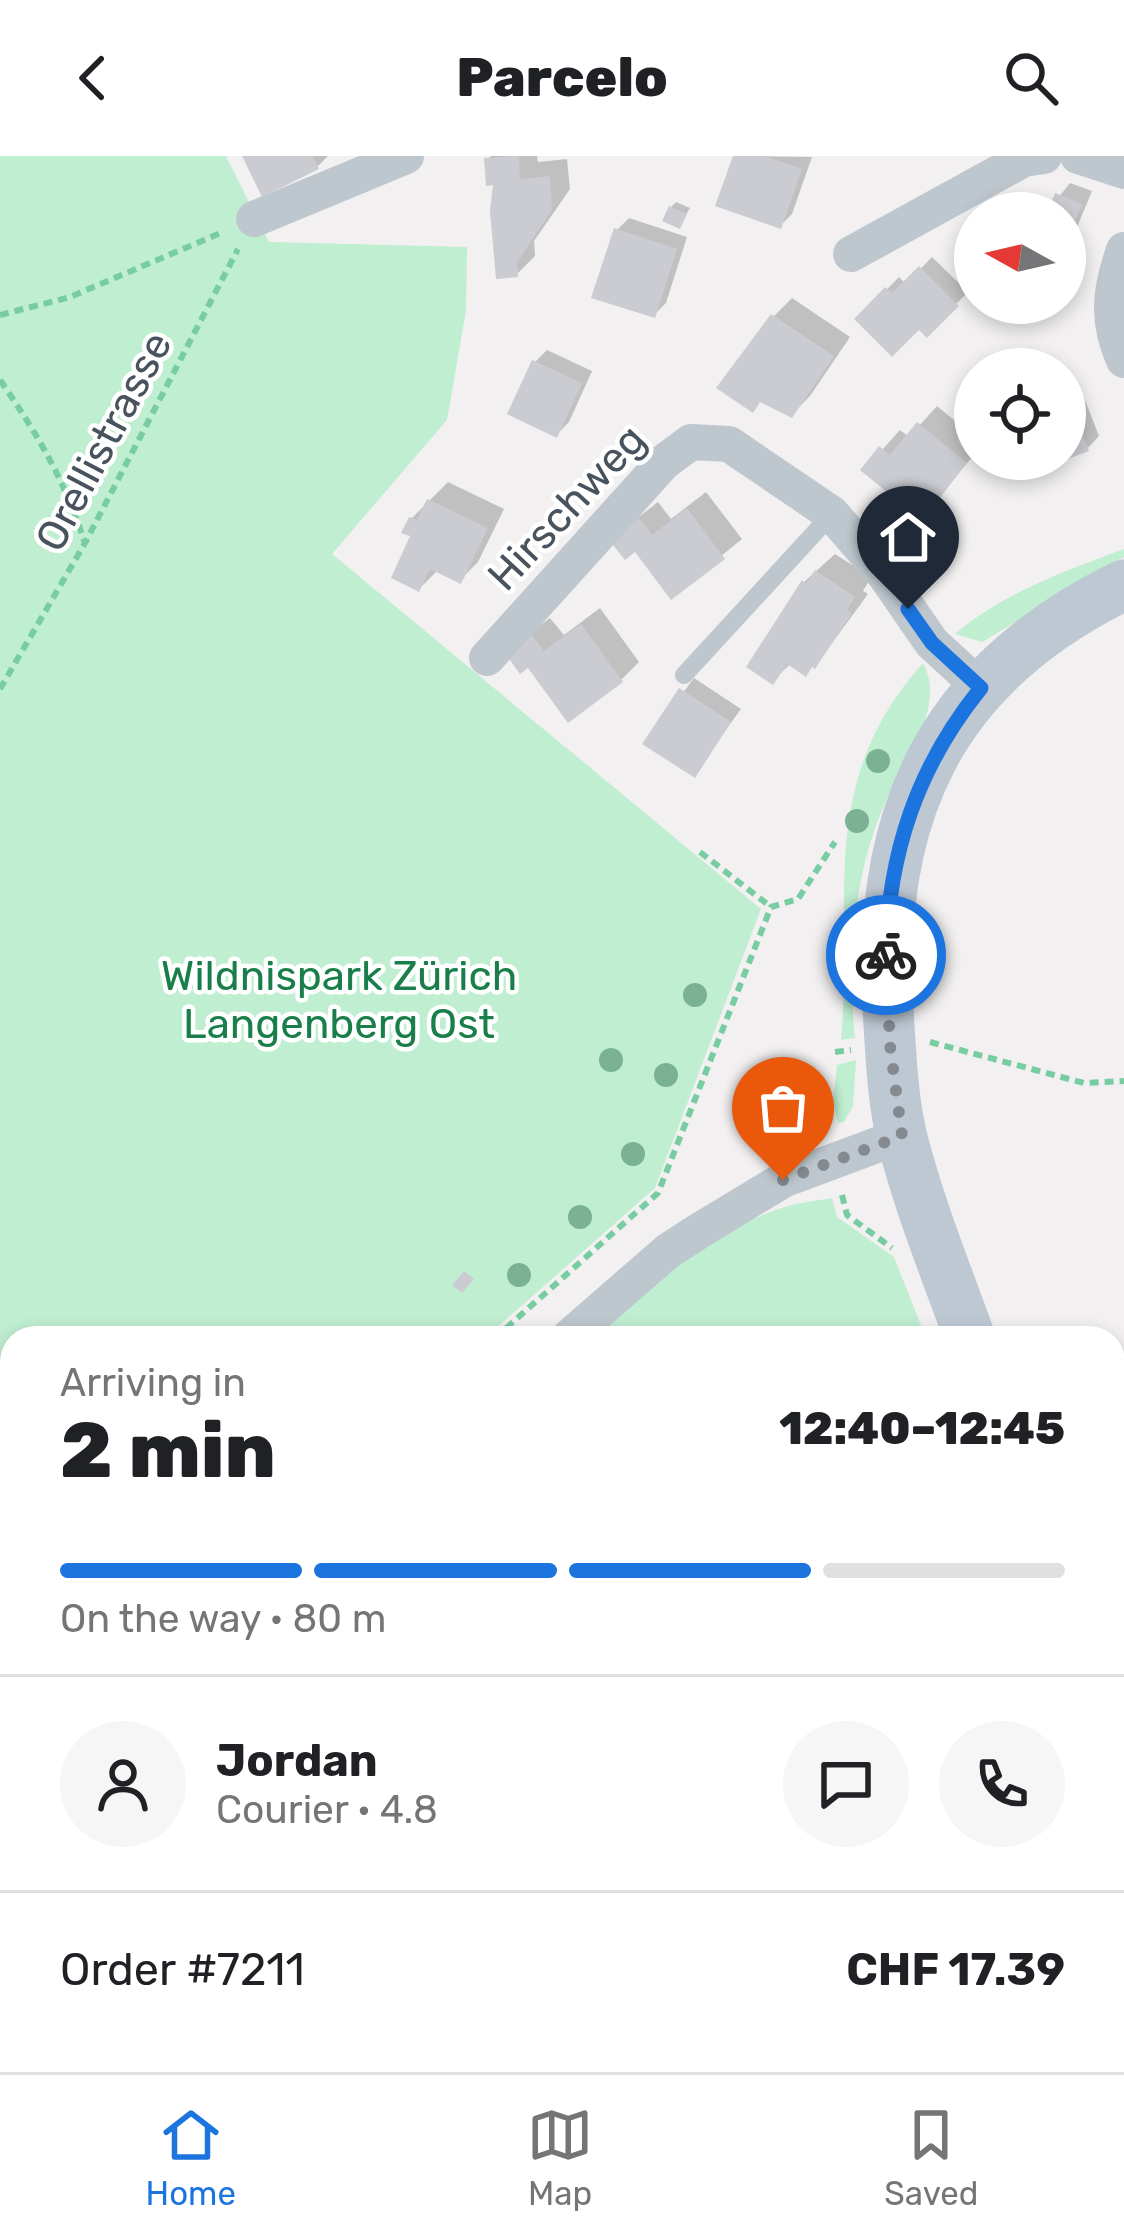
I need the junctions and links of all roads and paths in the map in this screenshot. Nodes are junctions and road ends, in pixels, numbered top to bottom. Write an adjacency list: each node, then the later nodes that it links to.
1 (406, 156): 5 (street)
2 (1044, 156): 7 (street)
3 (1078, 156): 4 (street)
4 (1124, 171)
5 (254, 219): 8 (path); 12 (path, Orellistrasse)
6 (1124, 250): 9 (street)
7 (851, 254)
8 (0, 315)
9 (1124, 359)
10 (0, 380): 12 (path)
11 (832, 514): 14 (street, Hirschweg); 15 (lane); 16 (street, Hirschweg)
12 (85, 543): 17 (path, Orellistrasse)
13 (1124, 585): 16 (main road)
14 (487, 658)
15 (684, 675)
16 (981, 688): 24 (main road)
17 (0, 689)
18 (835, 842): 20 (path)
19 (700, 852): 20 (path)
20 (771, 907): 27 (path)
21 (934, 1041): 22 (path)
22 (1124, 1081)
23 (821, 1104): 25 (path)
24 (902, 1136): 25 (street); 29 (main road)
25 (834, 1162): 26 (path); 28 (street)
26 (899, 1253)
27 (508, 1326)
28 (582, 1326)
29 (966, 1326)

